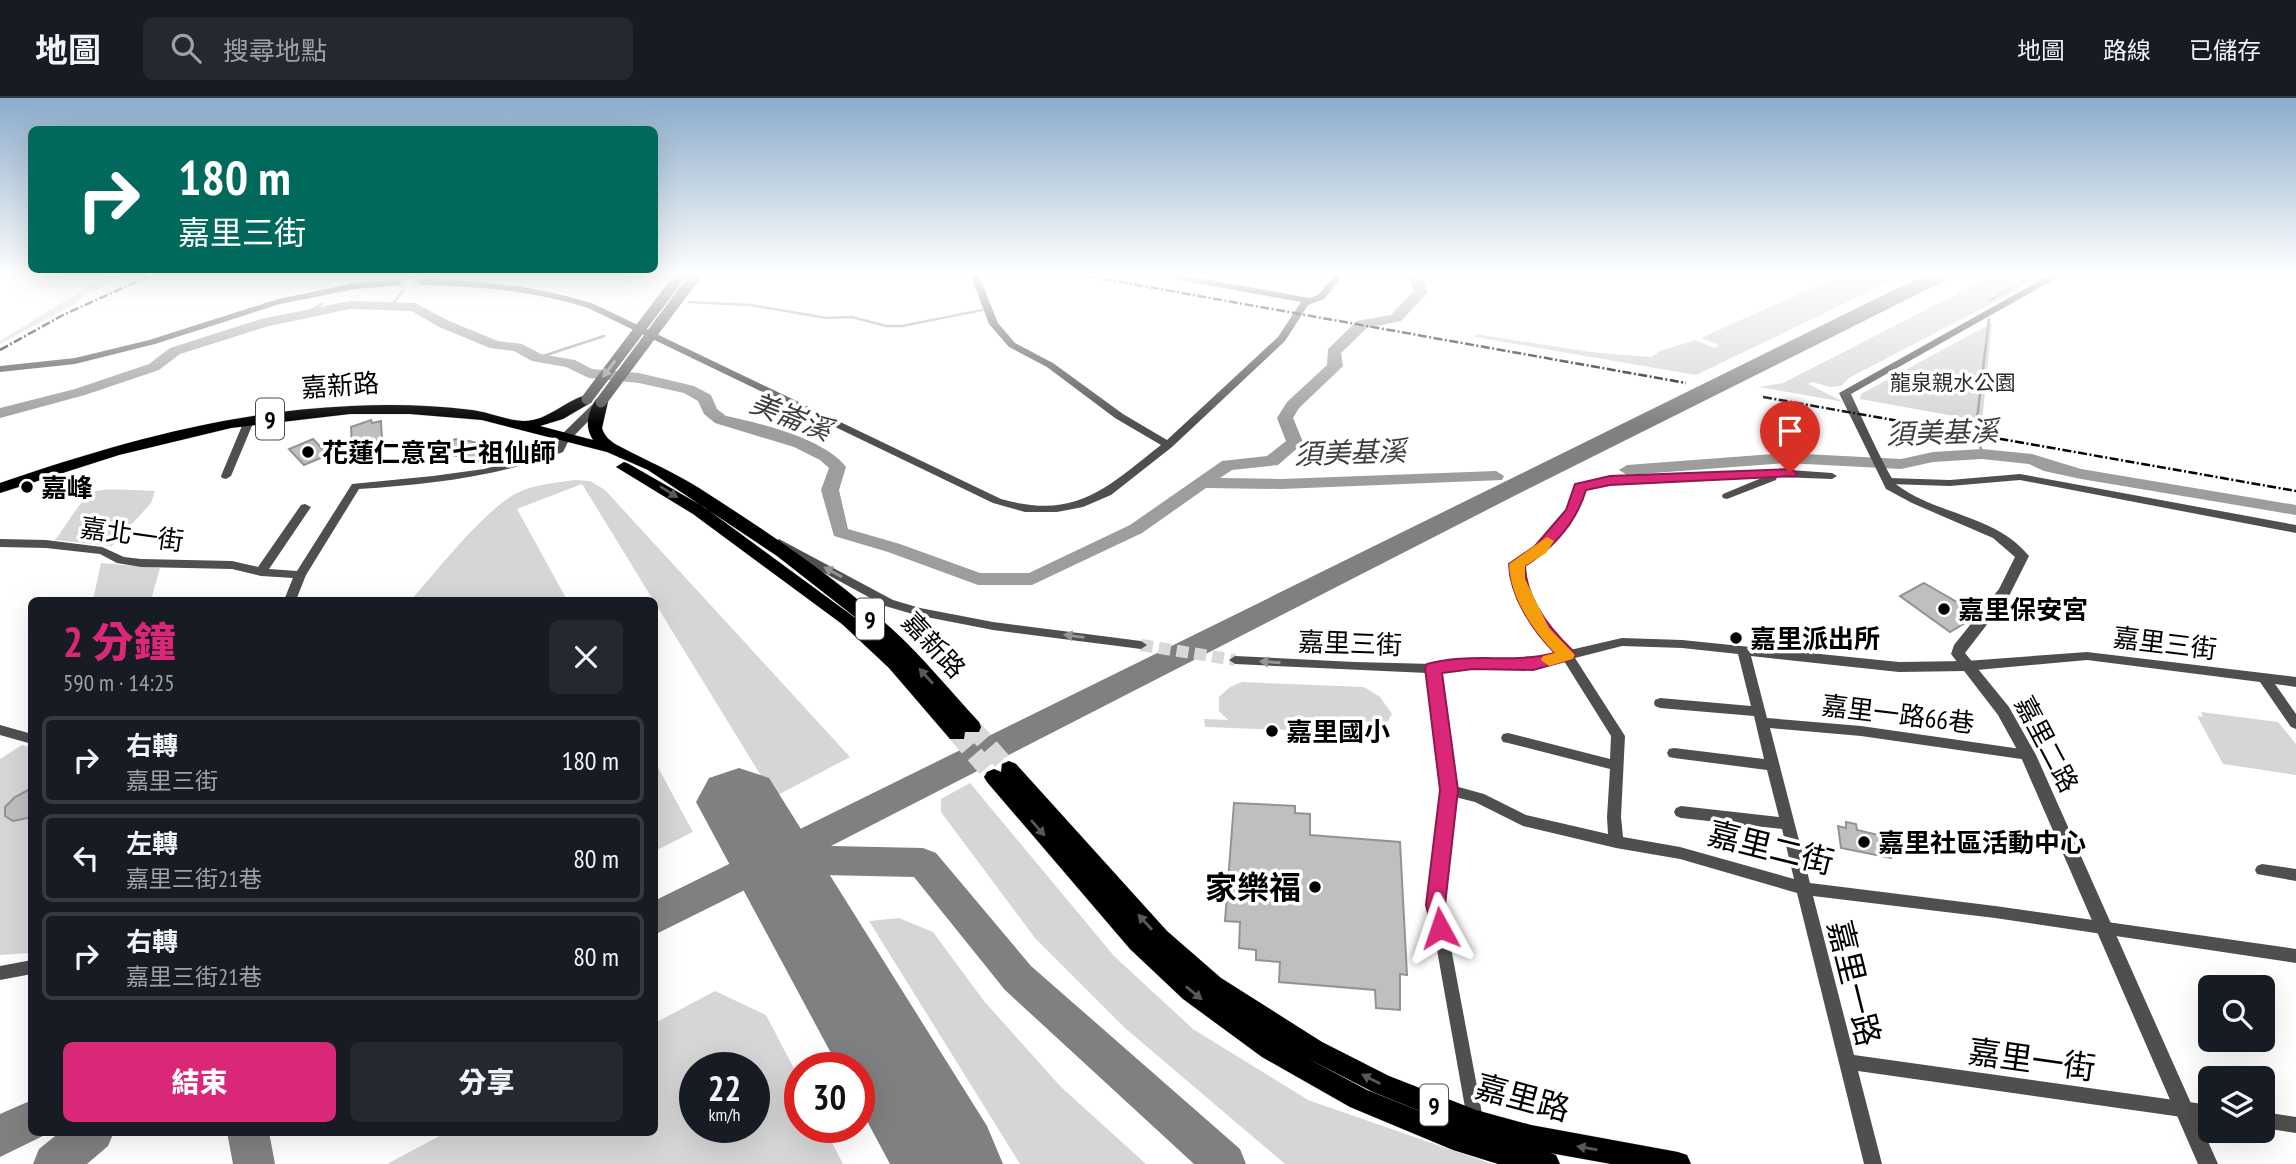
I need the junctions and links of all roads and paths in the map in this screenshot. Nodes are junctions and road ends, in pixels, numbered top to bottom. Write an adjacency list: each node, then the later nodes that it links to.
1 (203, 326): 8 (street)
2 (631, 326): 13 (street)
3 (645, 326): 9 (street, one-way to 9, bridge)
4 (654, 326): 9 (street, bridge)
5 (995, 326): 13 (street)
6 (1290, 326): 13 (street)
7 (1966, 326): 18 (street)
8 (0, 369)
9 (594, 400): 11 (main road); 12 (street); 14 (main road)
10 (250, 421): 11 (main road, 嘉新路 / 9); 16 (street); 19 (main road, 嘉新路 / 9)
11 (526, 426): 12 (main road, 嘉新路 / 9)
12 (565, 438): 14 (main road, 嘉新路 / 9); 23 (main road, 嘉新路 / 9, one-way to 23); 26 (street)
13 (1168, 445)
14 (613, 450): 23 (main road, 嘉新路 / 9)
15 (1790, 473): 17 (street); 20 (street); 30 (street)
16 (226, 476)
17 (1832, 476)
18 (1887, 477): 22 (street); 32 (street)
19 (0, 488)
20 (1727, 496)
21 (305, 507): 25 (street)
22 (2296, 529)
23 (751, 530): 28 (street, one-way to 23)
24 (0, 542): 25 (street, 嘉北一街)
25 (261, 572): 26 (street, 嘉北一街)
26 (300, 575): 27 (street)
27 (291, 597)
28 (1141, 645)
29 (1744, 653): 30 (street, 嘉里三街); 32 (street, 嘉里三街); 37 (street, 嘉里一路)
30 (1567, 655): 33 (street, 嘉里三街); 44 (street)
31 (1235, 660): 33 (street, 嘉里三街, one-way to 31)
32 (1966, 666): 34 (street, 嘉里三街); 43 (street, 嘉里二路)
33 (1433, 668): 46 (street)
34 (2264, 678): 35 (street, 嘉里三街); 38 (street)
35 (2296, 682)
36 (1660, 703): 37 (street, 嘉里一路66巷)
37 (1760, 717): 43 (street, 嘉里一路66巷); 45 (street, 嘉里一路)
38 (2296, 724)
39 (0, 730): 40 (street)
40 (28, 738)
41 (1508, 738): 44 (street)
42 (1674, 753): 45 (street)
43 (2028, 755): 53 (street, 嘉里二路)
44 (1615, 765): 49 (street)
45 (1772, 765): 48 (street, 嘉里一路)
46 (1449, 790): 49 (street, 嘉里二街); 62 (street)
47 (1681, 812): 48 (street)
48 (1786, 824): 52 (street, 嘉里一路)
49 (1616, 842): 52 (street, 嘉里二街)
50 (2262, 870): 51 (street)
51 (2296, 875)
52 (1802, 888): 53 (street, 嘉里二街); 57 (street, 嘉里一路)
53 (2104, 928): 54 (street, 嘉里二街); 58 (street, 嘉里二路)
54 (2296, 956)
55 (28, 968): 56 (street)
56 (0, 973)
57 (1846, 1062): 58 (street, 嘉里一街); 65 (street, 嘉里一路)
58 (2185, 1110): 59 (street, 嘉里一街); 66 (street, 嘉里二路)
59 (2198, 1112)
60 (2275, 1122): 61 (street)
61 (2296, 1125)
62 (1473, 1132): 62 (main road, 嘉里路 / 9, one-way to 62); 63 (main road, 嘉里路 / 9); 64 (main road, 嘉里路 / 9, one-way to 62)
63 (1547, 1164)
64 (1678, 1164)
65 (1873, 1164)
66 (2208, 1164)

